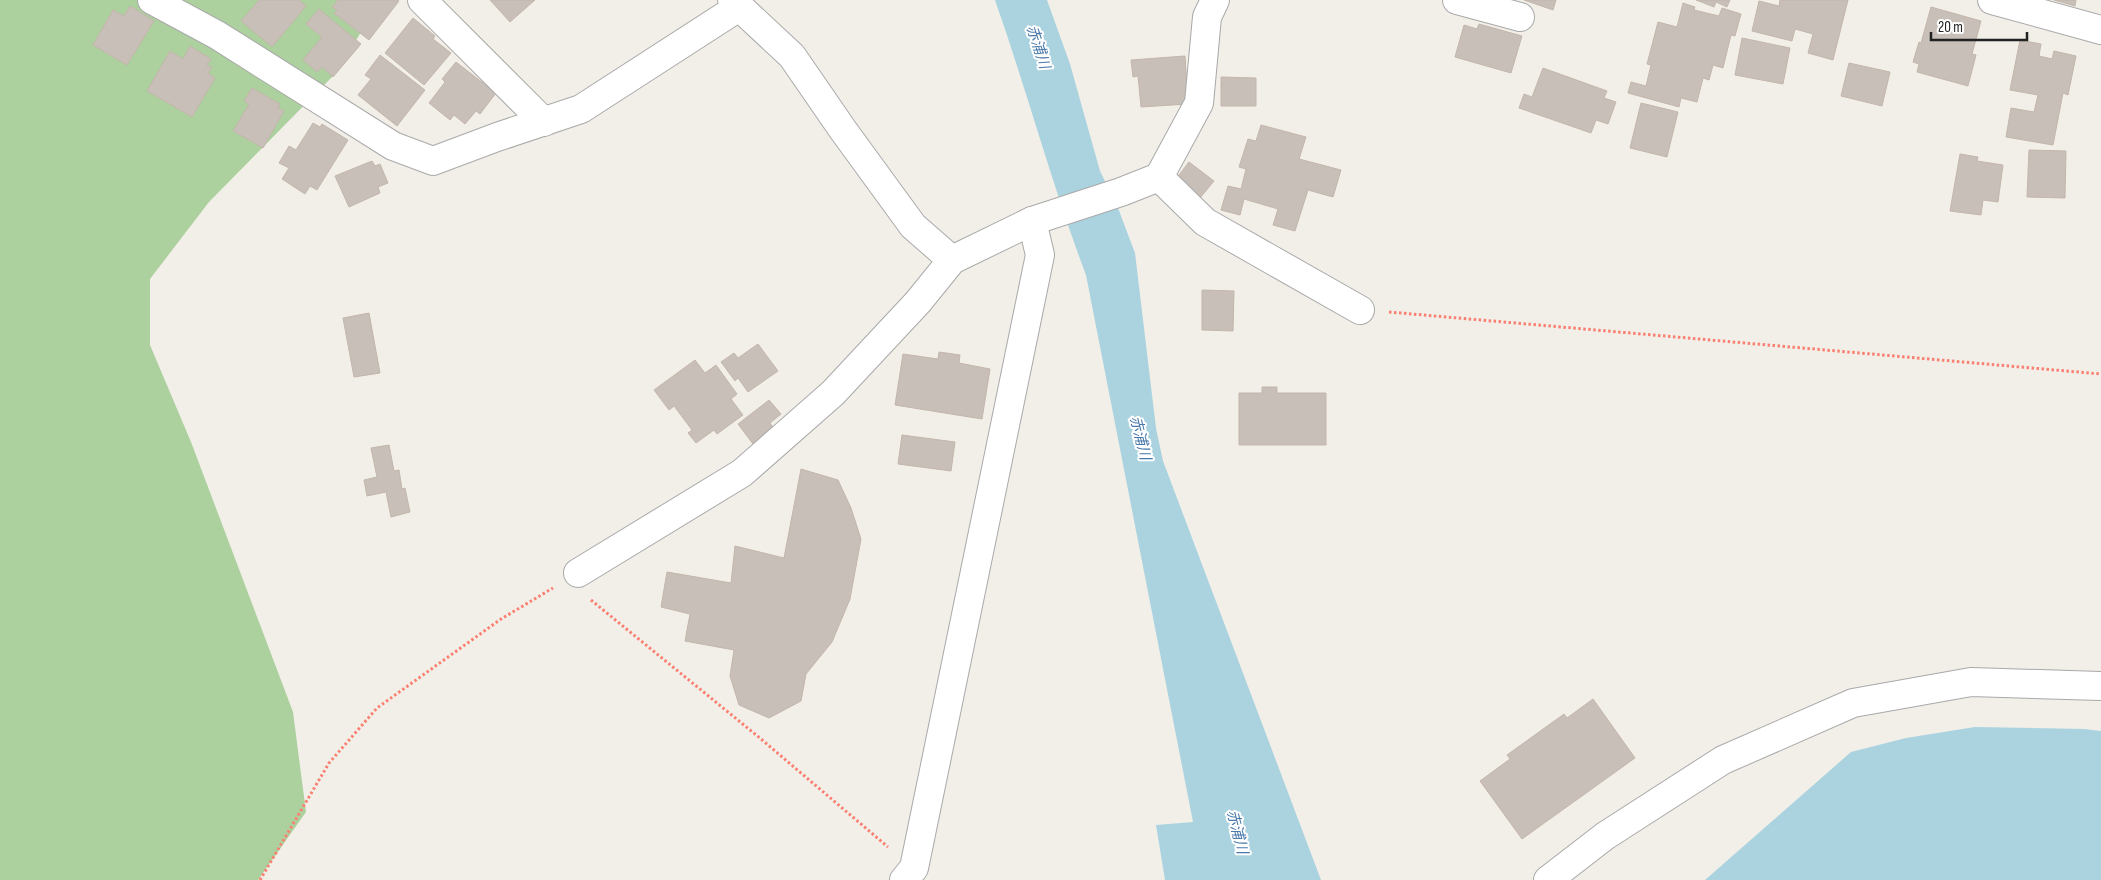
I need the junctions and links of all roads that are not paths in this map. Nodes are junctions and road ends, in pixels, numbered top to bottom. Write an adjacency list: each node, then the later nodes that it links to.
1 (152, 0): 9 (street)
2 (422, 0): 9 (street)
3 (1215, 0): 10 (street)
4 (1457, 0): 7 (street)
5 (1992, 0): 8 (street)
6 (735, 4): 9 (street); 12 (street)
7 (1520, 16)
8 (2101, 30)
9 (544, 122)
10 (1160, 177): 11 (street); 13 (street)
11 (1032, 221): 12 (street); 16 (street)
12 (952, 260): 14 (street)
13 (1360, 310)
14 (578, 573)
15 (2101, 686): 17 (street)
16 (909, 874)
17 (1548, 880)

